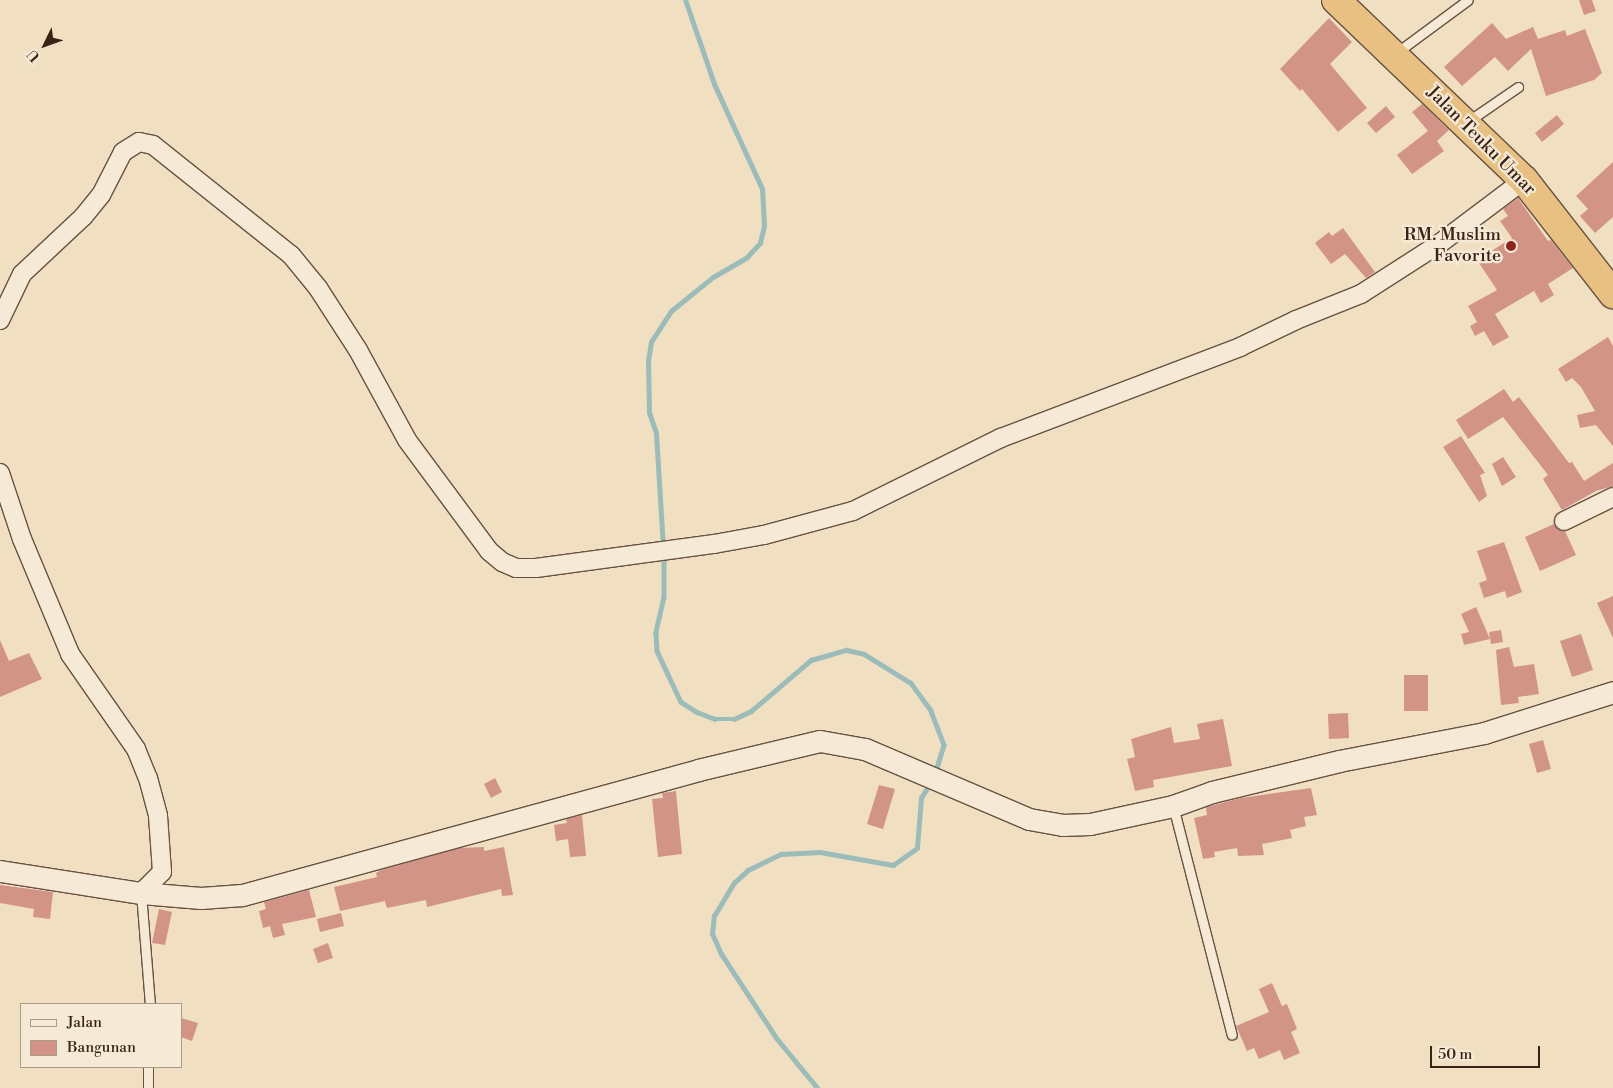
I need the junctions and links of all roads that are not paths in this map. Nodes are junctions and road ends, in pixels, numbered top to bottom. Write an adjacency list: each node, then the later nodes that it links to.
1 (1336, 0): 3 (highway, Jalan Teuku Umar)
2 (1468, 0): 3 (lane)
3 (1394, 55): 5 (highway, Jalan Teuku Umar)
4 (1518, 87): 5 (lane)
5 (1464, 124): 6 (highway, Jalan Teuku Umar)
6 (1524, 180): 7 (highway, Jalan Teuku Umar); 8 (street)
7 (1613, 294)
8 (0, 320)
9 (0, 473): 15 (street)
10 (1613, 497): 11 (street)
11 (1564, 521)
12 (1613, 692): 13 (street)
13 (1174, 806): 15 (street); 17 (lane)
14 (0, 871): 15 (street)
15 (141, 893): 16 (lane)
16 (150, 1003)
17 (1232, 1035)
18 (148, 1068): 19 (lane)
19 (148, 1088)

